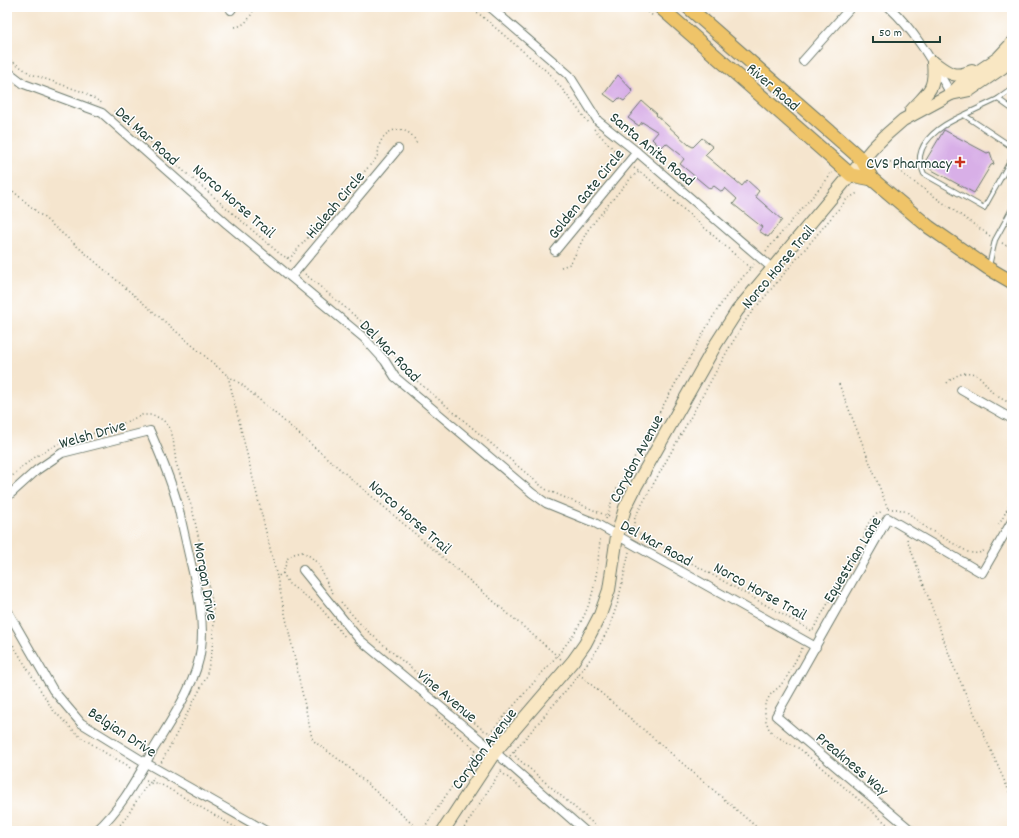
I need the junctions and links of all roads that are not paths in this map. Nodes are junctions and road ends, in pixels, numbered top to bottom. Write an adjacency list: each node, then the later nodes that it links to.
1 (490, 7): 20 (street, Santa Anita Road)
2 (660, 7): 23 (main road, River Road)
3 (688, 7): 22 (main road, River Road)
4 (851, 7): 9 (street)
5 (890, 7): 10 (street)
6 (1012, 43): 7 (main road)
7 (998, 58): 10 (main road); 13 (main road)
8 (1012, 59): 13 (main road)
9 (803, 61)
10 (933, 62): 13 (street); 17 (main road)
11 (7, 71): 29 (street, Del Mar Road)
12 (1012, 89): 14 (lane)
13 (951, 94): 17 (main road)
14 (998, 99): 15 (lane); 16 (lane)
15 (1012, 109)
16 (964, 115): 18 (lane); 21 (lane)
17 (904, 120): 22 (main road, Corydon Avenue)
18 (1012, 147)
19 (398, 149): 29 (street, Hialeah Circle)
20 (637, 152): 26 (street, Golden Gate Circle); 27 (street, Santa Anita Road)
21 (1012, 158)
22 (862, 160): 23 (main road, Corydon Avenue); 24 (main road, River Road)
23 (851, 175): 24 (main road, River Road); 27 (main road, Corydon Avenue)
24 (872, 179): 28 (main road, River Road)
25 (1012, 209): 28 (lane)
26 (556, 251)
27 (772, 268): 36 (main road, Corydon Avenue)
28 (988, 268): 30 (main road, River Road)
29 (291, 277): 36 (street, Del Mar Road)
30 (1012, 282)
31 (961, 390): 32 (street)
32 (1012, 419)
33 (150, 431): 34 (street, Welsh Drive); 42 (street, Morgan Drive)
34 (7, 497)
35 (1012, 521): 39 (street, Equestrian Lane)
36 (617, 536): 39 (street, Del Mar Road); 41 (main road, Corydon Avenue)
37 (303, 570): 41 (street, Vine Avenue)
38 (7, 610): 42 (street, Belgian Drive)
39 (816, 646): 40 (street, Equestrian Lane)
40 (776, 716): 47 (street, Preakness Way)
41 (495, 752): 45 (main road, Corydon Avenue); 46 (street, Vine Avenue)
42 (146, 763): 43 (street, Morgan Drive); 44 (street, Belgian Drive)
43 (96, 831)
44 (266, 831)
45 (443, 831)
46 (585, 831)
47 (912, 831)

